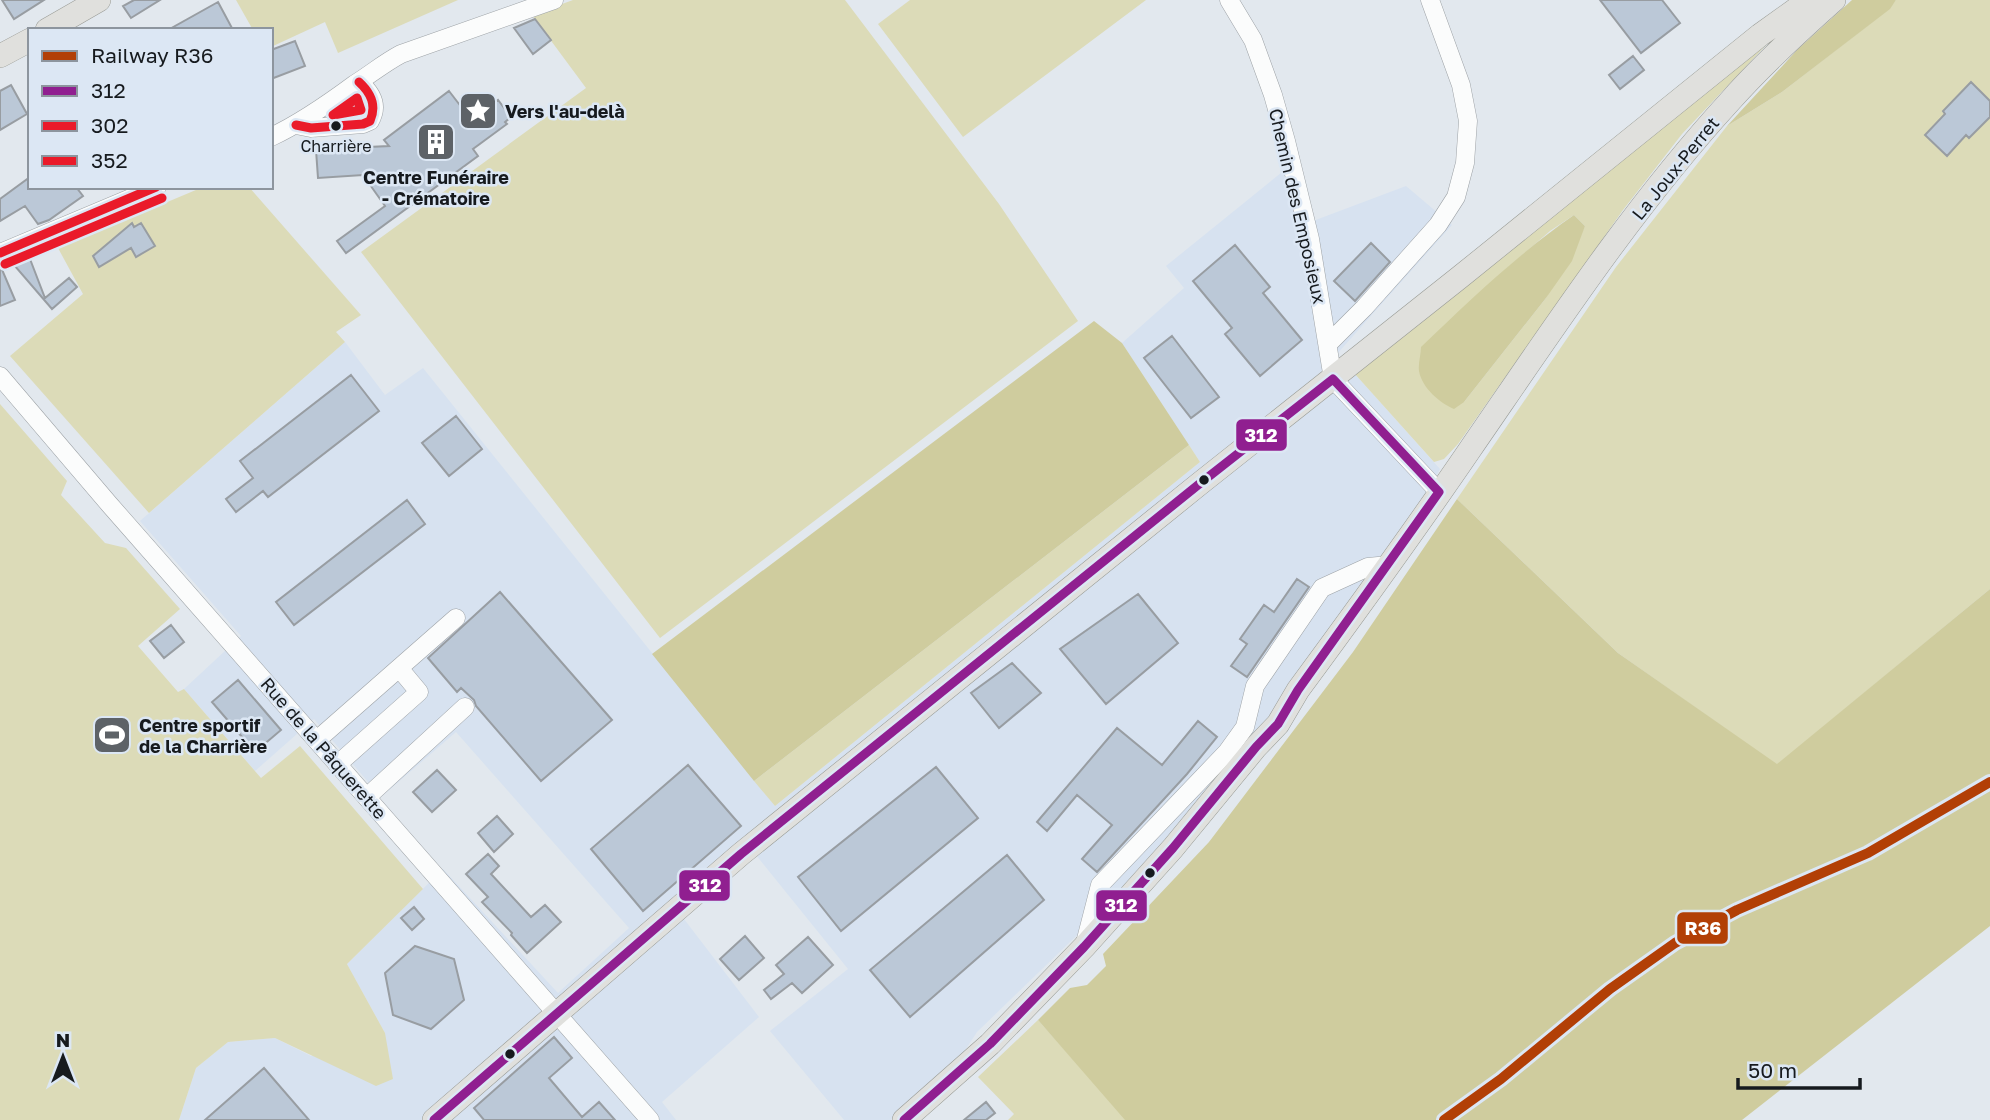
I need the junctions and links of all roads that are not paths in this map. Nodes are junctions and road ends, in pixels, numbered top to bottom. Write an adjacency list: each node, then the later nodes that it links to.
1 (99, 0): 7 (main road)
2 (554, 0): 10 (street)
3 (1229, 0): 15 (street, Chemin des Emposieux)
4 (1430, 0): 15 (street)
5 (1809, 0): 17 (main road)
6 (1833, 0): 18 (main road, La Joux-Perret)
7 (50, 28)
8 (28, 41): 9 (main road)
9 (0, 57)
10 (359, 82): 11 (street); 11 (street)
11 (296, 125): 12 (street)
12 (273, 136)
13 (152, 189): 14 (street)
14 (0, 253)
15 (1328, 344): 17 (street, Chemin des Emposieux)
16 (0, 376): 23 (street, Rue de la Pâquerette)
17 (1333, 379): 18 (street); 27 (main road)
18 (1439, 492): 19 (main road, La Joux-Perret)
19 (1389, 565): 24 (main road, La Joux-Perret); 24 (street)
20 (456, 618): 21 (street)
21 (399, 668): 23 (street); 25 (street)
22 (465, 706): 26 (street)
23 (317, 740): 25 (street, Rue de la Pâquerette)
24 (1235, 758): 30 (main road, La Joux-Perret)
25 (338, 764): 26 (street, Rue de la Pâquerette)
26 (367, 797): 27 (street, Rue de la Pâquerette)
27 (557, 1013): 28 (main road); 29 (street, Rue de la Pâquerette)
28 (434, 1120)
29 (650, 1120)
30 (904, 1120)

